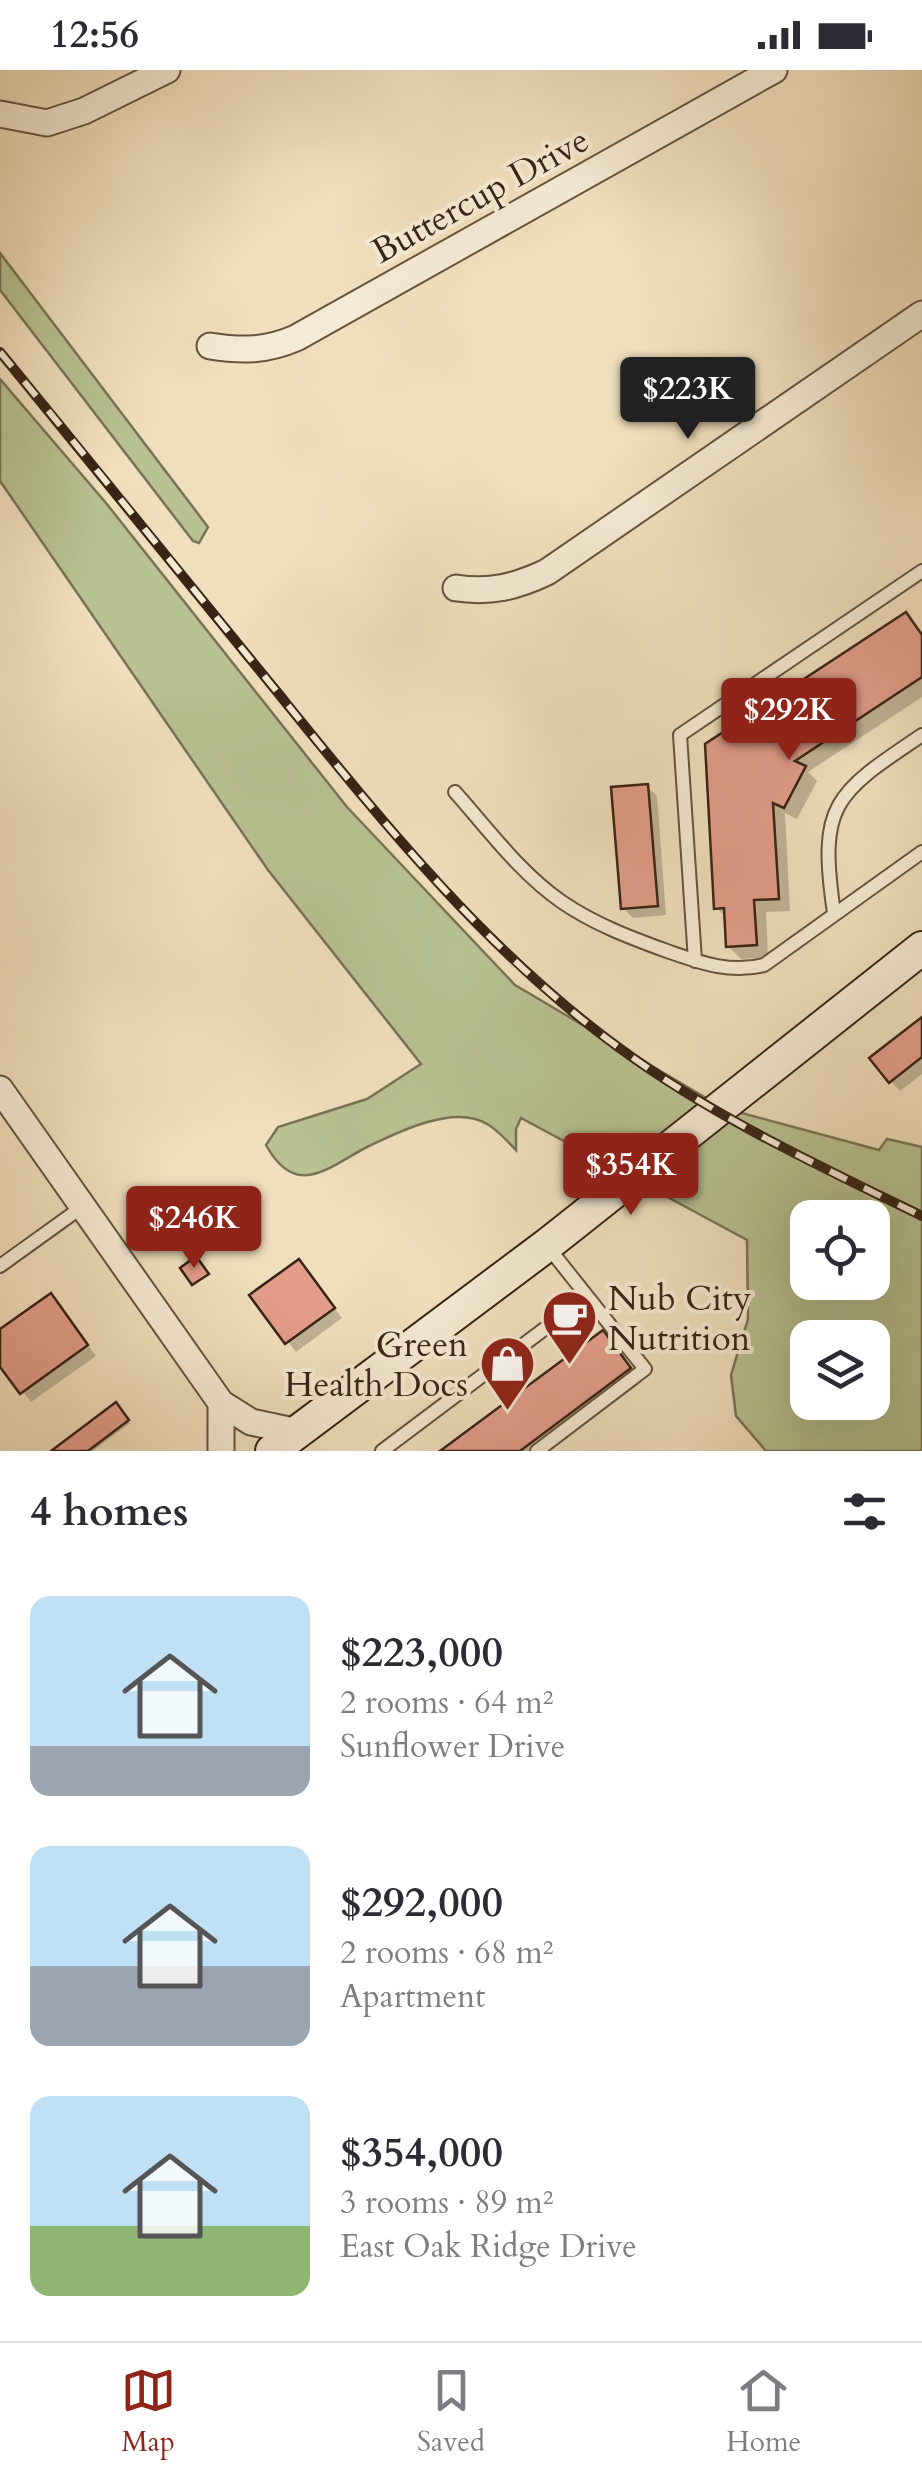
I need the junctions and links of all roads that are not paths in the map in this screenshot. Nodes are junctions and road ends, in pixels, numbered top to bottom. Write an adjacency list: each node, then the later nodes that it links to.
1 (166, 70): 3 (street)
2 (774, 70): 5 (street, Buttercup Drive)
3 (0, 114)
4 (922, 314): 7 (street)
5 (210, 346)
6 (922, 572): 13 (lane)
7 (456, 588)
8 (922, 735): 11 (lane)
9 (455, 792): 13 (lane)
10 (922, 852): 11 (lane)
11 (834, 913): 13 (lane)
12 (922, 948): 16 (main road)
13 (695, 961)
14 (0, 1089): 15 (street)
15 (82, 1207): 17 (lane); 19 (street)
16 (547, 1245): 18 (lane); 20 (main road)
17 (0, 1266)
18 (587, 1297): 22 (lane); 23 (lane)
19 (221, 1403): 20 (street); 21 (street)
20 (285, 1441)
21 (221, 1451)
22 (382, 1451)
23 (536, 1451)

